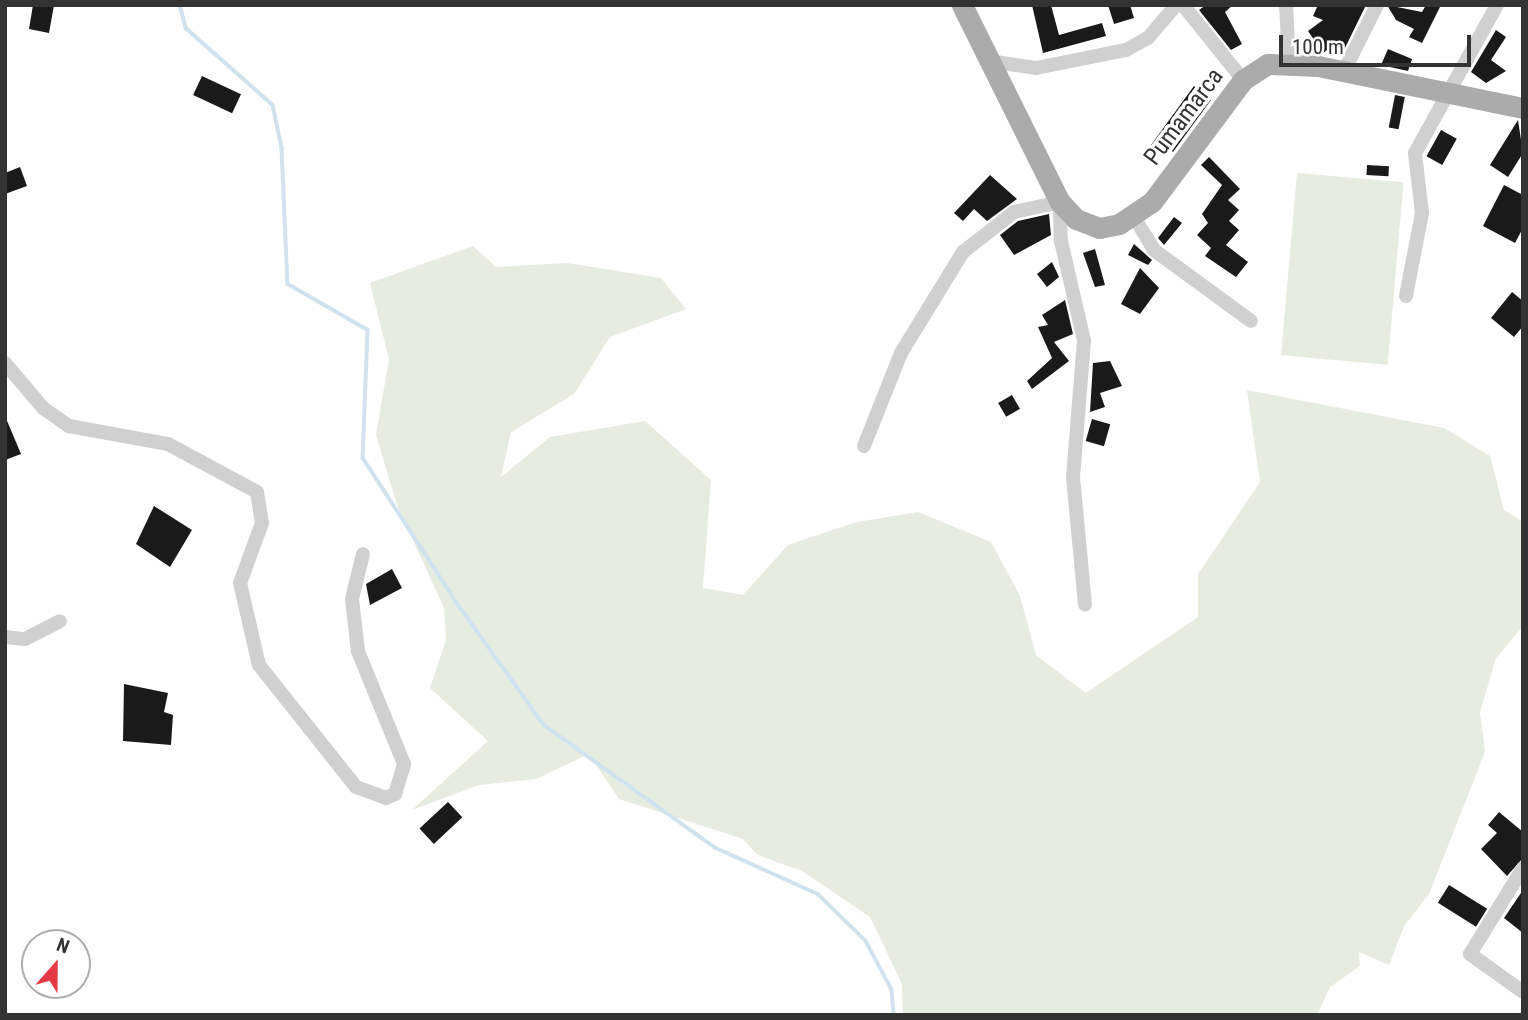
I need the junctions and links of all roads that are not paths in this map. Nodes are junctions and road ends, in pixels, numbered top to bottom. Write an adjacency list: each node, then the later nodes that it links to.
1 (962, 5): 7 (main road, Pumamarca)
2 (1176, 5): 7 (street)
3 (1183, 5): 10 (street)
4 (1286, 5): 8 (street)
5 (1377, 5): 9 (street)
6 (1497, 5): 11 (street)
7 (989, 61): 13 (main road, Pumamarca)
8 (1289, 62): 9 (main road, Pumamarca); 10 (main road, Pumamarca)
9 (1344, 71): 11 (main road, Pumamarca)
10 (1243, 80): 14 (main road, Pumamarca)
11 (1448, 92): 12 (main road, Pumamarca); 15 (street)
12 (1523, 108)
13 (1059, 202): 14 (main road, Pumamarca); 18 (street); 20 (street)
14 (1133, 215): 16 (street)
15 (1406, 296)
16 (1251, 321)
17 (5, 363): 19 (street)
18 (864, 446)
19 (363, 554)
20 (1085, 604)
21 (60, 621): 22 (street)
22 (5, 637)
23 (1523, 868): 24 (street)
24 (1523, 992)

